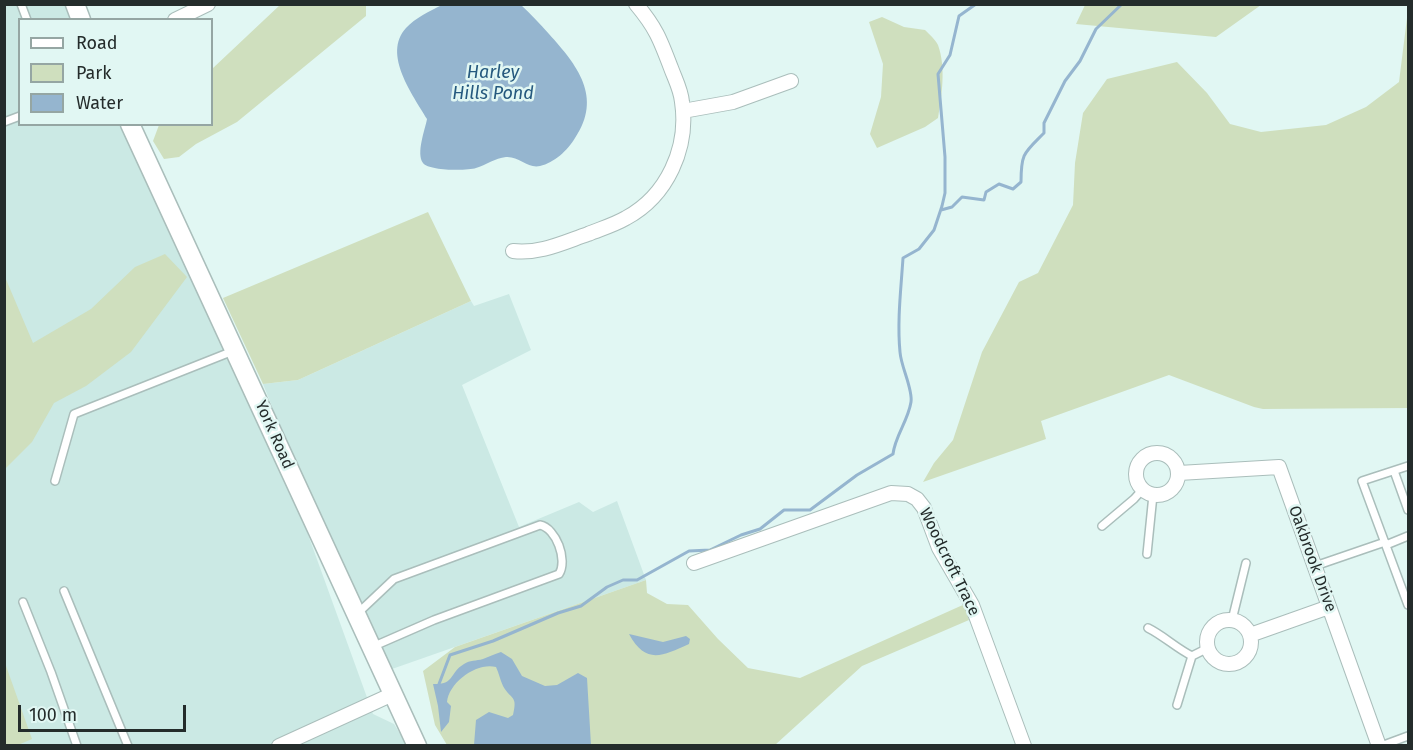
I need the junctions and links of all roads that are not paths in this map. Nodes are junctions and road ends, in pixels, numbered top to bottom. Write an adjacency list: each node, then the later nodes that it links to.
1 (208, 4): 3 (street)
2 (636, 4): 5 (street)
3 (179, 18)
4 (791, 81): 5 (street)
5 (683, 111): 7 (street)
6 (131, 126): 8 (street, York Road)
7 (513, 251)
8 (236, 350): 12 (lane); 26 (street, York Road)
9 (1408, 466): 10 (lane)
10 (1394, 471): 14 (lane); 17 (lane)
11 (1179, 473): 13 (street); 13 (street); 21 (street, Oakbrook Drive)
12 (55, 481)
13 (1147, 493): 15 (lane); 18 (lane)
14 (1408, 510)
15 (1102, 526)
16 (1408, 536): 17 (lane)
17 (1385, 543): 21 (lane); 24 (lane)
18 (1147, 554)
19 (694, 563): 40 (street, Woodcroft Trace)
20 (1246, 563): 27 (lane)
21 (1314, 566): 25 (street, Oakbrook Drive)
22 (64, 591): 37 (lane)
23 (23, 602): 36 (lane)
24 (1408, 605)
25 (1329, 607): 29 (street); 41 (street, Oakbrook Drive)
26 (357, 615): 30 (street, York Road); 30 (lane)
27 (1232, 620): 29 (street); 31 (street)
28 (1148, 628): 32 (lane)
29 (1250, 635): 31 (street)
30 (372, 647): 33 (street, York Road)
31 (1208, 648): 32 (lane)
32 (1192, 656): 34 (lane)
33 (393, 694): 38 (street); 39 (street, York Road)
34 (1177, 705)
35 (1408, 736): 41 (lane)
36 (77, 746)
37 (128, 746)
38 (279, 746)
39 (417, 746)
40 (1024, 746)
41 (1380, 746)

